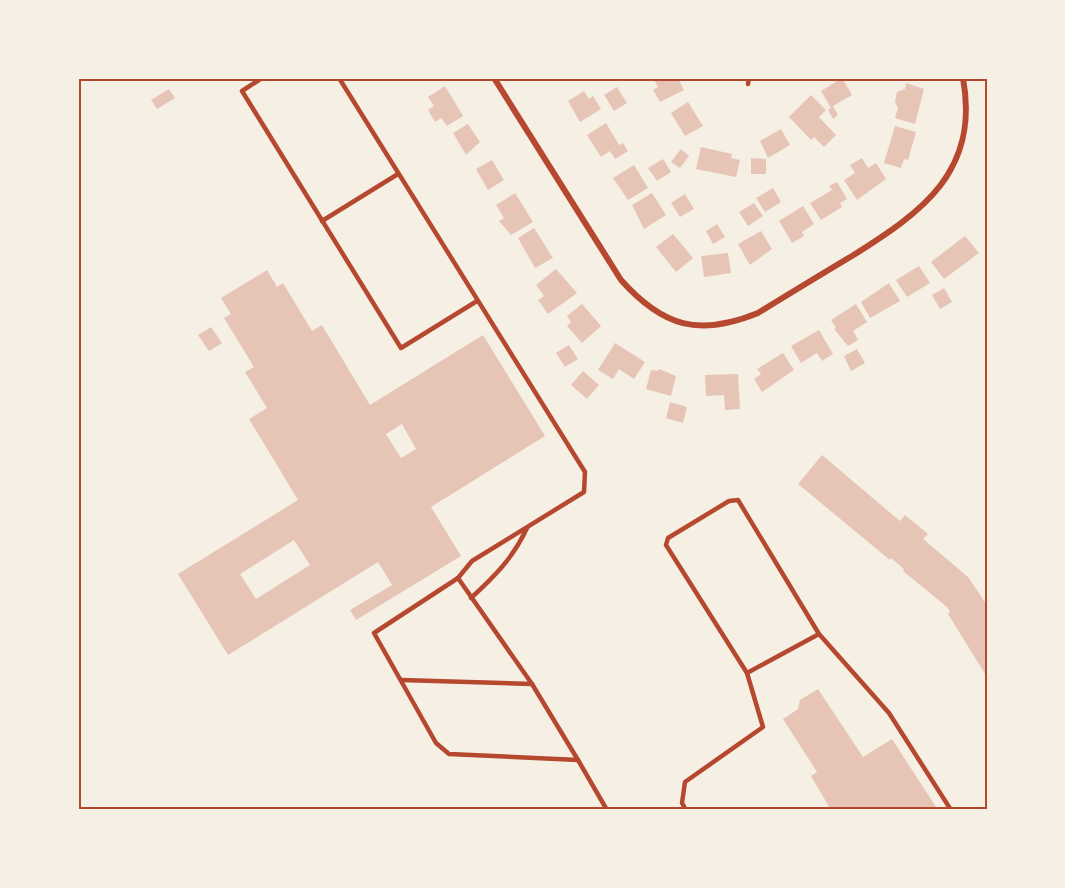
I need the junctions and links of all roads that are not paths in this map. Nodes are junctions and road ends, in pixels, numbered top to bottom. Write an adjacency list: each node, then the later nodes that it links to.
1 (262, 78): 6 (lane)
2 (339, 78): 5 (lane)
3 (494, 78): 4 (street)
4 (963, 78)
5 (399, 174): 6 (lane); 7 (lane)
6 (322, 221): 7 (lane)
7 (477, 301): 8 (lane)
8 (527, 527): 9 (lane); 10 (lane)
9 (458, 578): 10 (lane); 13 (lane)
10 (471, 598): 14 (lane)
11 (819, 634): 12 (lane); 12 (lane); 18 (lane)
12 (747, 673): 17 (lane)
13 (401, 680): 14 (lane); 15 (lane)
14 (532, 684): 15 (lane)
15 (578, 760): 16 (lane)
16 (607, 810)
17 (686, 810)
18 (951, 810)

